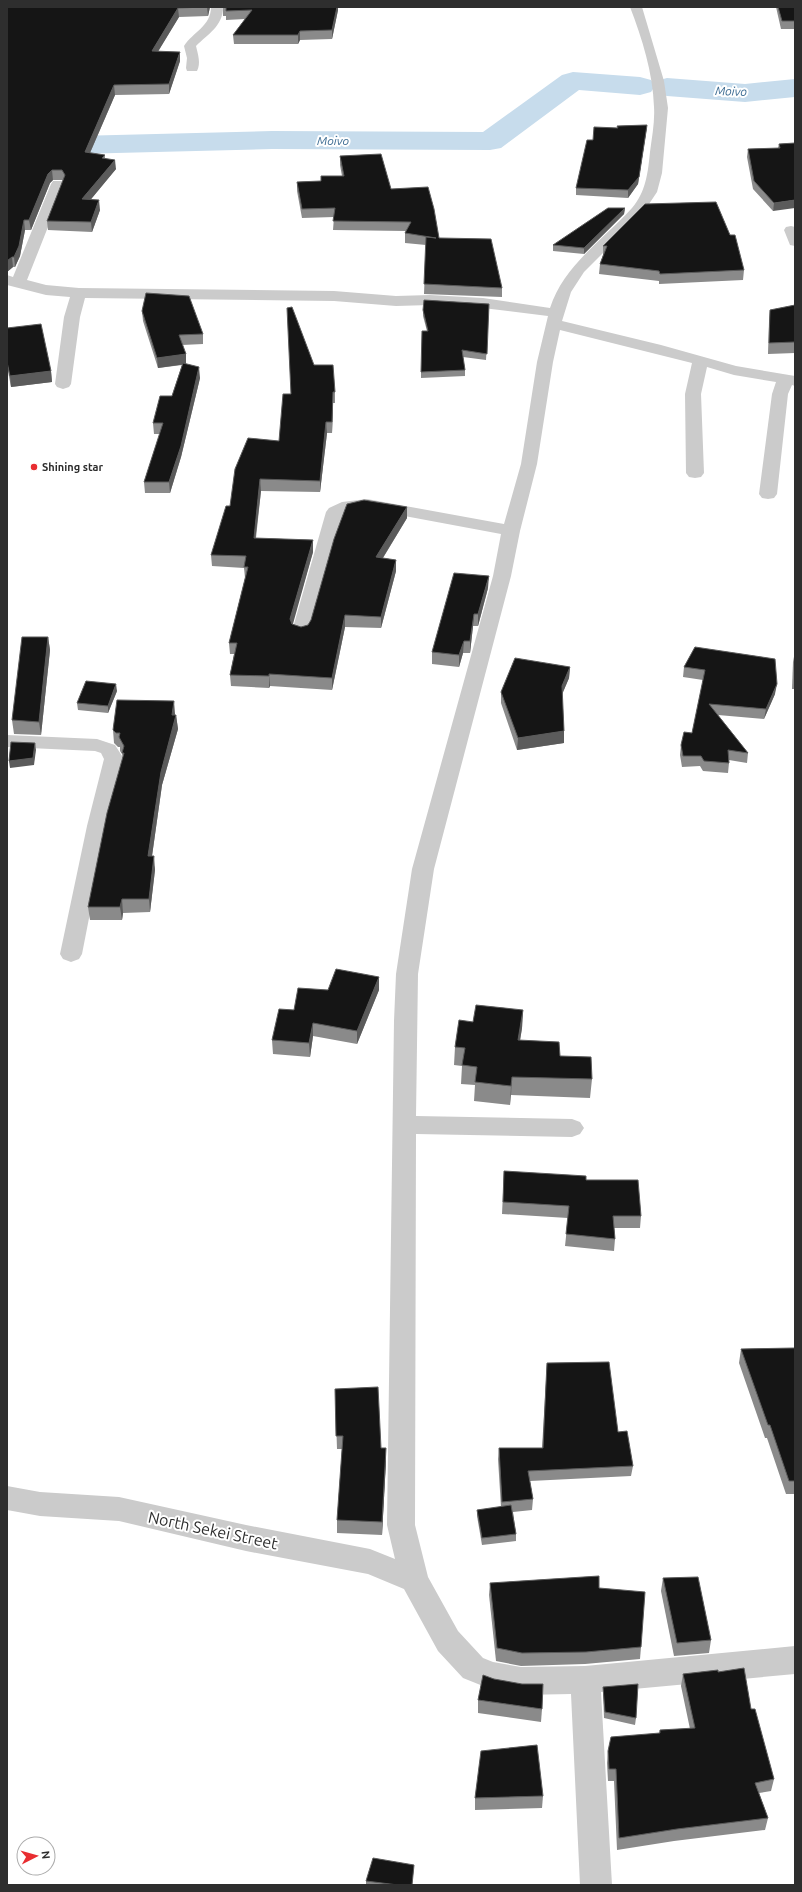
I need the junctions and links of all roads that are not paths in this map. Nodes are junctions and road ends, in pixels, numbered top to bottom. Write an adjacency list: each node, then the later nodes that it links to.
1 (217, 7): 3 (street)
2 (636, 7): 7 (street)
3 (192, 68)
4 (58, 184): 5 (street)
5 (13, 281): 6 (street)
6 (79, 293): 7 (street); 10 (street)
7 (554, 319): 8 (street); 13 (street)
8 (701, 360): 9 (street); 11 (street)
9 (791, 381): 12 (street)
10 (63, 384)
11 (695, 473)
12 (768, 494)
13 (511, 530): 14 (street); 17 (street)
14 (302, 631)
15 (7, 741): 16 (street)
16 (71, 954)
17 (404, 1125): 18 (street); 20 (street)
18 (572, 1128)
19 (7, 1498): 20 (street, North Sekei Street)
20 (414, 1580): 22 (street)
21 (795, 1660): 22 (street)
22 (585, 1680): 23 (street)
23 (596, 1885)

